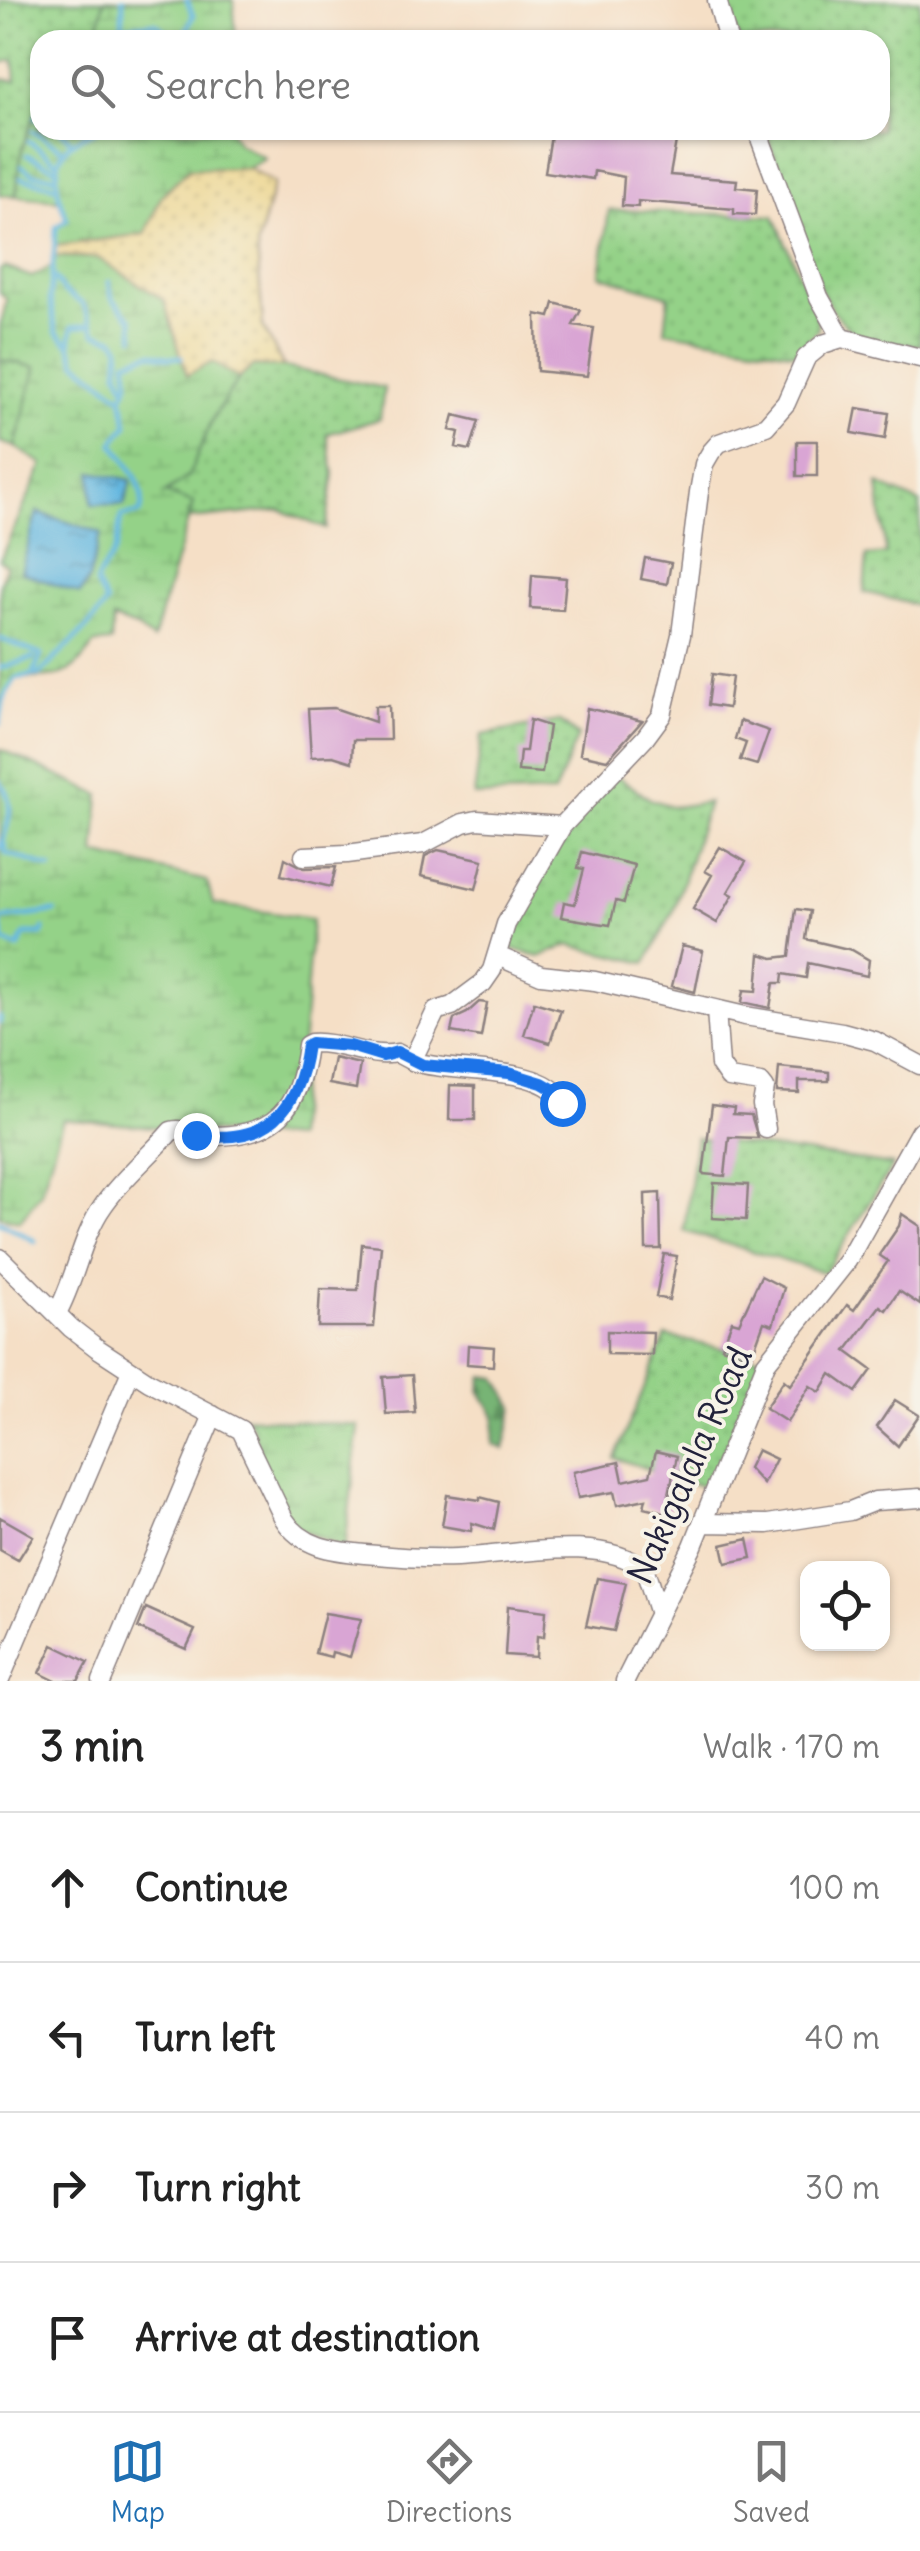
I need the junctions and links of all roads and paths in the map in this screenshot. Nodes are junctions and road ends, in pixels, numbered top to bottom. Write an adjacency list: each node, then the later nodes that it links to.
1 (717, 0): 2 (street)
2 (725, 30)
3 (761, 140): 4 (street)
4 (842, 338): 5 (street); 6 (street)
5 (920, 358)
6 (562, 826): 7 (street); 8 (street)
7 (304, 856)
8 (498, 956): 9 (street); 10 (street)
9 (716, 1010): 11 (street); 13 (street)
10 (412, 1061): 12 (street); 16 (street)
11 (920, 1065)
12 (569, 1114)
13 (766, 1129)
14 (920, 1132): 20 (street, Nakigalala Road)
15 (0, 1258): 16 (street)
16 (57, 1313): 17 (street)
17 (131, 1371): 18 (street); 24 (street)
18 (213, 1415): 22 (street); 25 (street)
19 (920, 1498): 20 (street)
20 (702, 1523): 21 (street, Nakigalala Road)
21 (683, 1565): 22 (street); 23 (street, Nakigalala Road)
22 (645, 1570): 23 (street)
23 (658, 1614): 26 (street, Nakigalala Road)
24 (0, 1680)
25 (102, 1681)
26 (625, 1681)

